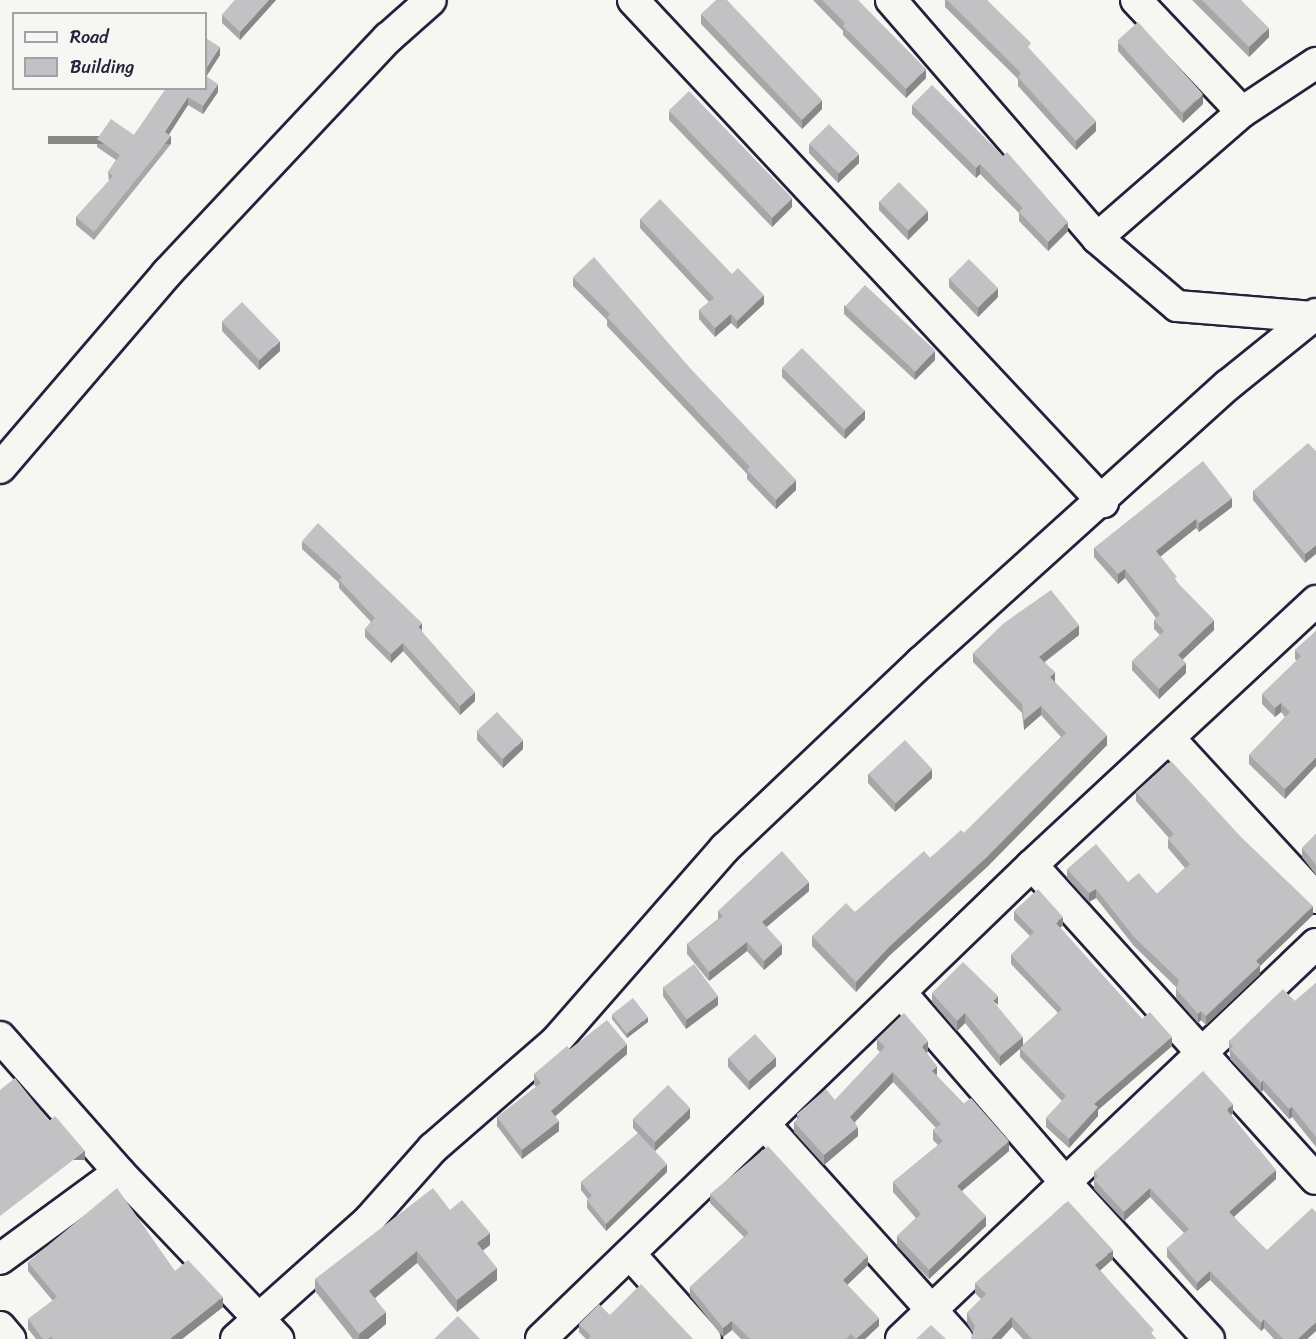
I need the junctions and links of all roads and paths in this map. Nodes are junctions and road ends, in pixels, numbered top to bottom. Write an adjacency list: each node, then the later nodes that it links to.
1 (431, 0): 9 (street)
2 (633, 0): 10 (street)
3 (891, 0): 7 (street)
4 (1136, 0): 6 (street)
5 (1316, 63): 6 (street)
6 (1242, 112): 7 (street)
7 (1097, 238): 8 (street)
8 (1315, 315): 10 (street)
9 (0, 468)
10 (1103, 502): 27 (street)
11 (1313, 610): 12 (street)
12 (1170, 739): 13 (street); 14 (street)
13 (1032, 865): 16 (street); 18 (street)
14 (1316, 898)
15 (1316, 944): 18 (street)
16 (902, 994): 19 (street); 22 (street)
17 (0, 1037): 20 (street)
18 (1202, 1051): 21 (street); 22 (street)
19 (765, 1125): 23 (street); 25 (street)
20 (119, 1172): 24 (street); 27 (street)
21 (1316, 1179)
22 (1065, 1182): 25 (street); 34 (street)
23 (630, 1254): 30 (street); 31 (street)
24 (0, 1259)
25 (932, 1311): 32 (street); 33 (street)
26 (0, 1327): 28 (street)
27 (246, 1329): 29 (street)
28 (10, 1339)
29 (279, 1339)
30 (541, 1339)
31 (706, 1339)
32 (901, 1339)
33 (958, 1339)
34 (1209, 1339)

